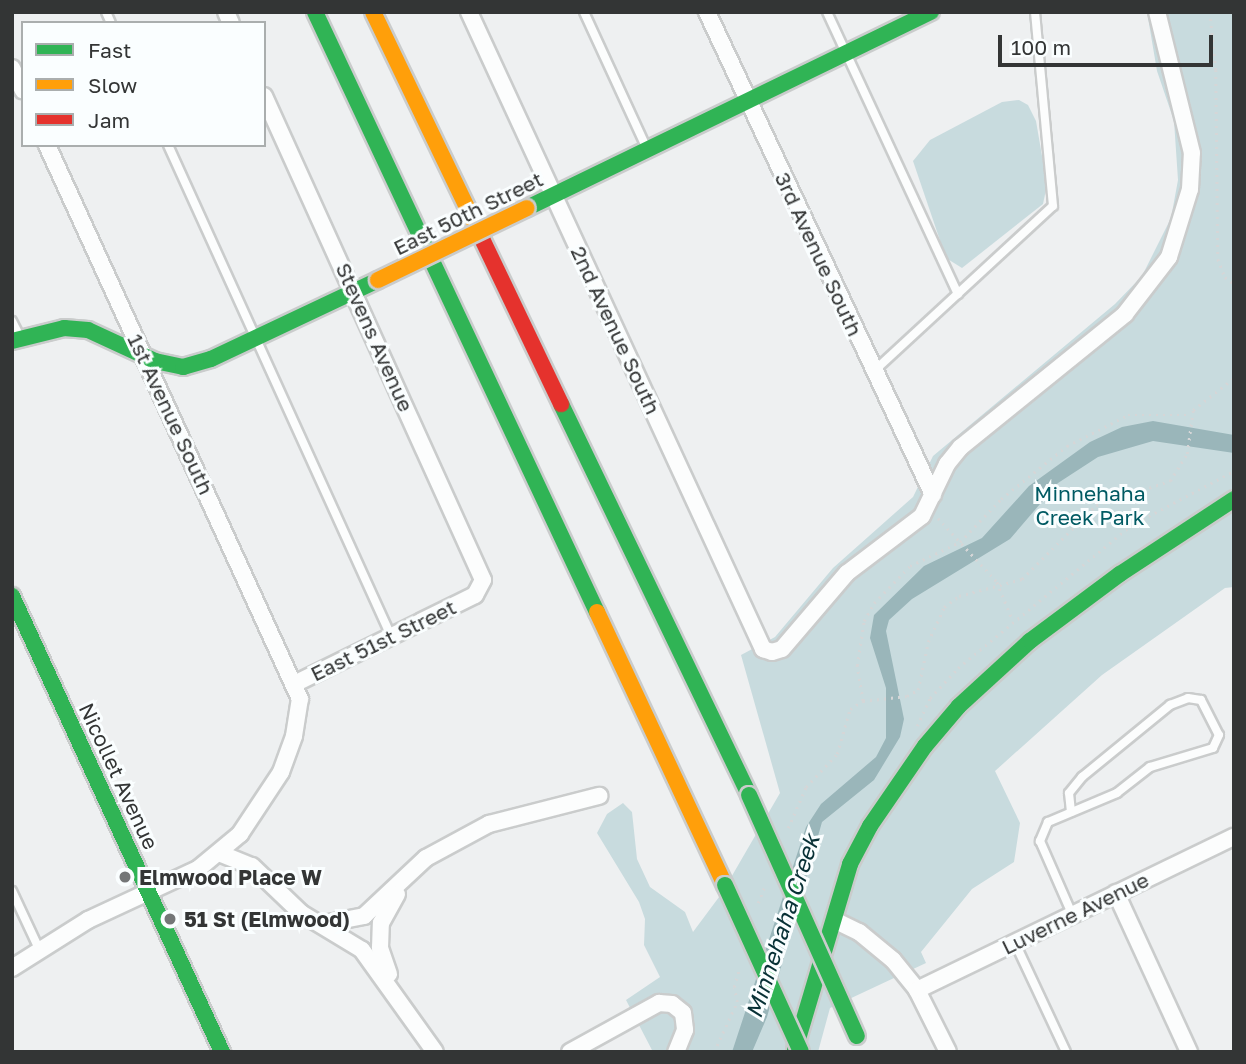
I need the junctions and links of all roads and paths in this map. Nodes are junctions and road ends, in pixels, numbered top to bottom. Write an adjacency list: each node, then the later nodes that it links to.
1 (315, 12): 62 (main road, bridge)
2 (373, 12): 63 (main road, bridge)
3 (469, 12): 19 (street, 2nd Avenue South)
4 (584, 12): 18 (lane)
5 (707, 12): 15 (street, 3rd Avenue South)
6 (827, 12): 11 (lane)
7 (931, 12): 11 (main road, East 50th Street)
8 (1035, 12): 22 (lane)
9 (1157, 12): 31 (street)
10 (1210, 12): 20 (path)
11 (846, 54): 15 (main road, East 50th Street); 22 (lane)
12 (12, 68): 13 (street)
13 (21, 87)
14 (266, 100): 21 (street, Stevens Avenue)
15 (748, 101): 18 (main road, East 50th Street); 27 (street, 3rd Avenue South)
16 (48, 147): 26 (street, 1st Avenue South)
17 (169, 147): 24 (lane)
18 (647, 150): 19 (main road, East 50th Street)
19 (554, 195): 21 (main road, East 50th Street, bridge); 31 (street, 2nd Avenue South)
20 (1234, 284)
21 (354, 291): 24 (main road, East 50th Street); 33 (street, Stevens Avenue)
22 (958, 294): 27 (lane)
23 (12, 321): 25 (lane)
24 (257, 338): 26 (main road, East 50th Street); 37 (lane)
25 (16, 339): 26 (main road, East 50th Street)
26 (143, 355): 38 (street, 1st Avenue South)
27 (874, 371): 31 (street, 3rd Avenue South)
28 (1234, 378): 29 (path)
29 (1191, 415): 32 (path); 34 (path)
30 (1234, 499): 50 (main road)
31 (930, 501): 32 (path)
32 (960, 541): 34 (path); 40 (path)
33 (483, 580): 37 (street, East 51st Street)
34 (1000, 588): 36 (path); 39 (path)
35 (12, 596): 47 (main road, Nicollet Avenue)
36 (1013, 621)
37 (391, 637): 38 (street, East 51st Street)
38 (296, 683): 44 (street, East 51st Street)
39 (890, 699)
40 (863, 701)
41 (599, 796): 45 (street)
42 (1071, 812): 42 (lane); 49 (lane)
43 (1232, 842): 48 (street, Luverne Avenue)
44 (219, 853): 47 (street, East 51st Street); 51 (street)
45 (409, 874): 51 (street); 56 (street)
46 (12, 891): 53 (lane)
47 (151, 893): 53 (street, East 51st Street); 57 (main road, Nicollet Avenue)
48 (1116, 893): 49 (street, Luverne Avenue); 66 (street)
49 (1072, 914): 52 (street, Luverne Avenue)
50 (834, 920): 55 (street); 61 (main road)
51 (323, 924): 56 (street)
52 (1016, 943): 55 (street, Luverne Avenue); 65 (lane)
53 (39, 949): 54 (street, East 51st Street)
54 (12, 968)
55 (917, 990): 64 (street)
56 (402, 1003): 58 (street)
57 (222, 1052)
58 (435, 1052)
59 (570, 1052): 60 (street)
60 (676, 1052)
61 (794, 1052)
62 (801, 1052)
63 (865, 1052)
64 (948, 1052)
65 (1066, 1052)
66 (1189, 1052)

